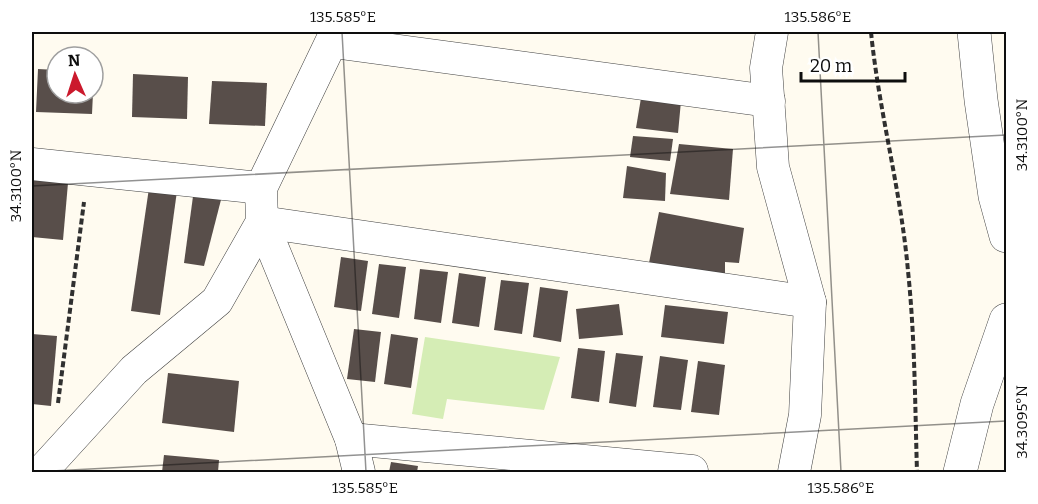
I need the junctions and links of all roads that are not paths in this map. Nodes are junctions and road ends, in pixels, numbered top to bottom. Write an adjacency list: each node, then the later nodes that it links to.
1 (772, 32): 4 (street)
2 (974, 32): 8 (street)
3 (334, 37): 4 (street); 6 (street)
4 (769, 101): 9 (street)
5 (32, 164): 6 (street)
6 (261, 188): 7 (street)
7 (262, 222): 9 (street); 13 (street); 15 (street)
8 (1006, 236)
9 (810, 302): 17 (street)
10 (1006, 320): 12 (street)
11 (1006, 361): 12 (street)
12 (977, 404): 18 (street)
13 (351, 439): 14 (street); 16 (street)
14 (692, 471)
15 (41, 472)
16 (359, 472)
17 (794, 472)
18 (960, 472)

